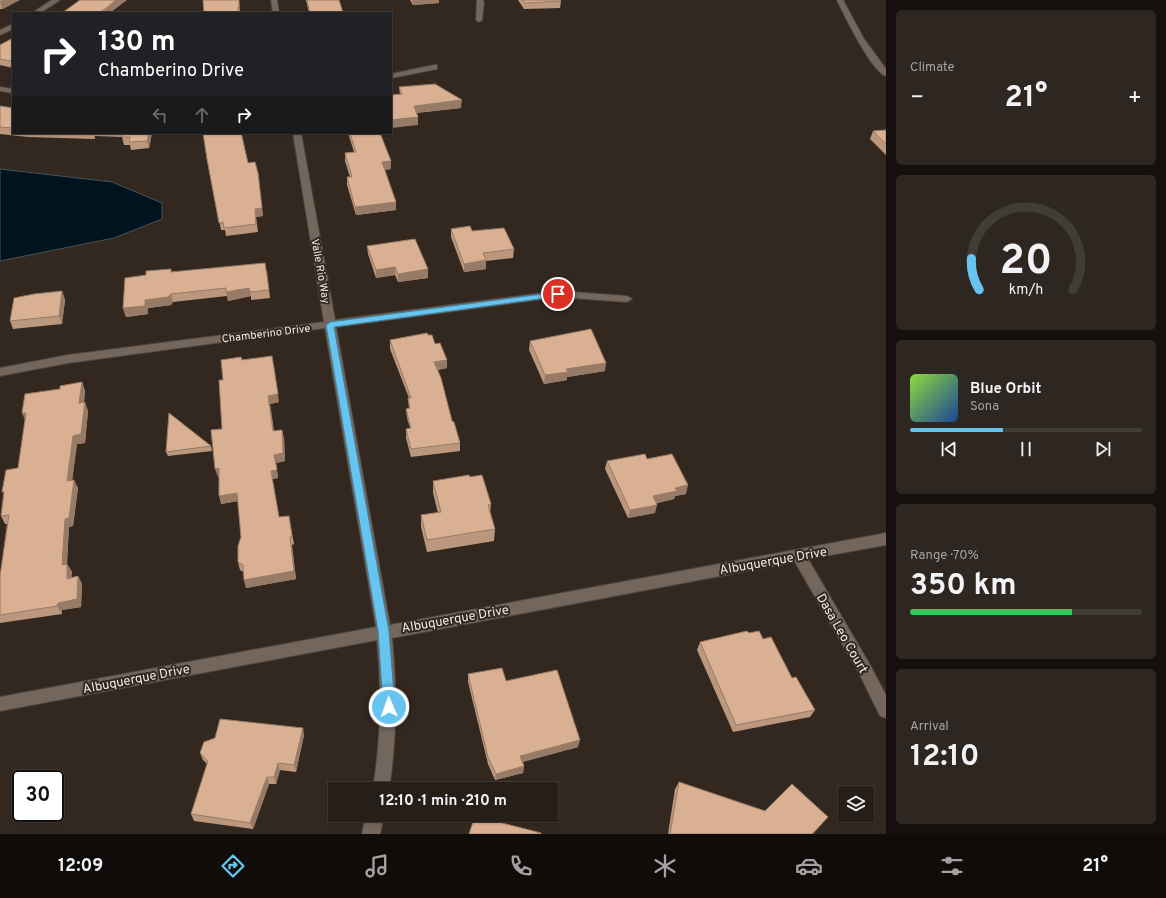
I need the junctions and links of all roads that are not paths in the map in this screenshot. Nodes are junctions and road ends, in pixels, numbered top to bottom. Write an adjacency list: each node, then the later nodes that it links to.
1 (57, 0): 5 (street)
2 (274, 0): 6 (street)
3 (480, 0): 7 (street)
4 (840, 0): 11 (street)
5 (37, 12)
6 (276, 12)
7 (479, 20)
8 (12, 27): 9 (street)
9 (0, 33)
10 (434, 67): 12 (street)
11 (886, 74)
12 (392, 76)
13 (0, 89): 14 (street)
14 (12, 91)
15 (297, 134): 17 (street, Valle Rio Way)
16 (627, 299): 17 (street, Chamberino Drive)
17 (330, 325): 18 (street, Chamberino Drive); 21 (street, Valle Rio Way)
18 (0, 372)
19 (886, 539): 20 (street, Albuquerque Drive)
20 (798, 555): 21 (street, Albuquerque Drive); 23 (street, Dasa Leo Court)
21 (384, 631): 22 (street, Albuquerque Drive); 24 (street, Valle Rio Way)
22 (0, 704)
23 (886, 711)
24 (382, 782)
25 (374, 822): 26 (street)
26 (371, 834)

